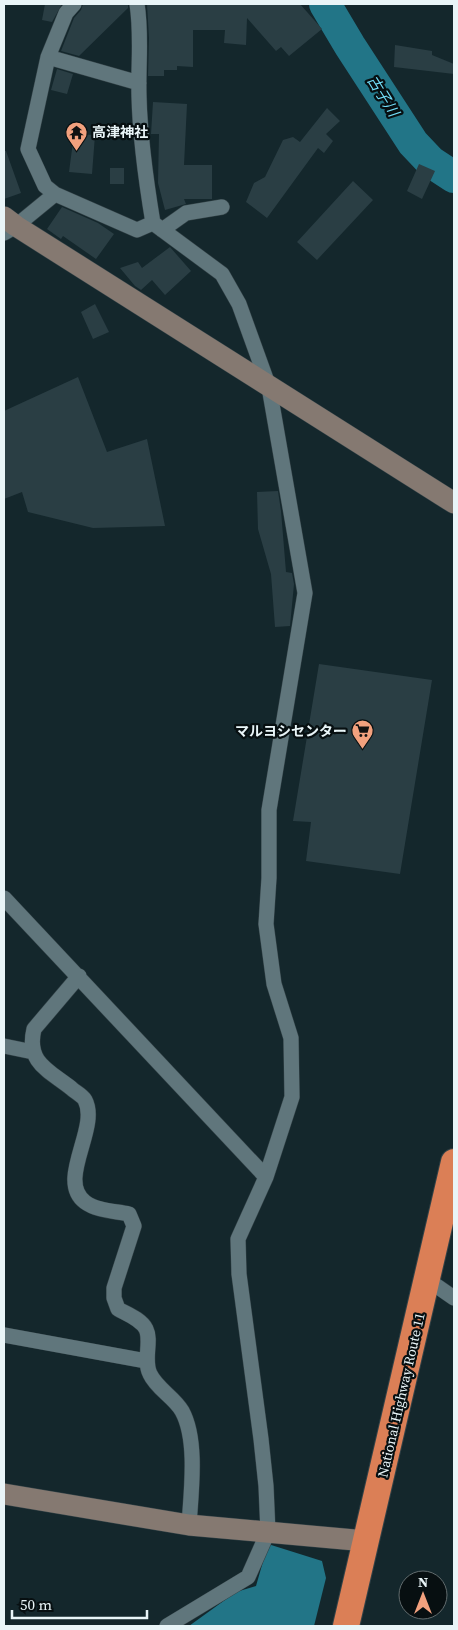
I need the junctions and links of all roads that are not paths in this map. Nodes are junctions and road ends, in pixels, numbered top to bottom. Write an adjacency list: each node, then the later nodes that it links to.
1 (74, 4): 3 (street)
2 (137, 4): 4 (street)
3 (48, 57): 4 (street); 5 (street)
4 (139, 83): 8 (street)
5 (55, 194): 7 (street); 8 (street)
6 (222, 207): 8 (street)
7 (8, 225): 9 (street)
8 (158, 227): 9 (street)
9 (269, 387): 10 (street); 16 (street)
10 (454, 503)
11 (4, 898): 12 (street)
12 (78, 976): 14 (street); 16 (street)
13 (4, 1046): 14 (street)
14 (33, 1052): 20 (street)
15 (454, 1162): 17 (highway, National Highway Route 11)
16 (266, 1177): 23 (street)
17 (428, 1280): 18 (street); 24 (highway, National Highway Route 11)
18 (454, 1298)
19 (4, 1335): 20 (street)
20 (146, 1361): 22 (street)
21 (4, 1494): 22 (street)
22 (189, 1525): 23 (street)
23 (268, 1532): 24 (street); 25 (street)
24 (366, 1541): 26 (highway, National Highway Route 11)
25 (167, 1626)
26 (346, 1626)

